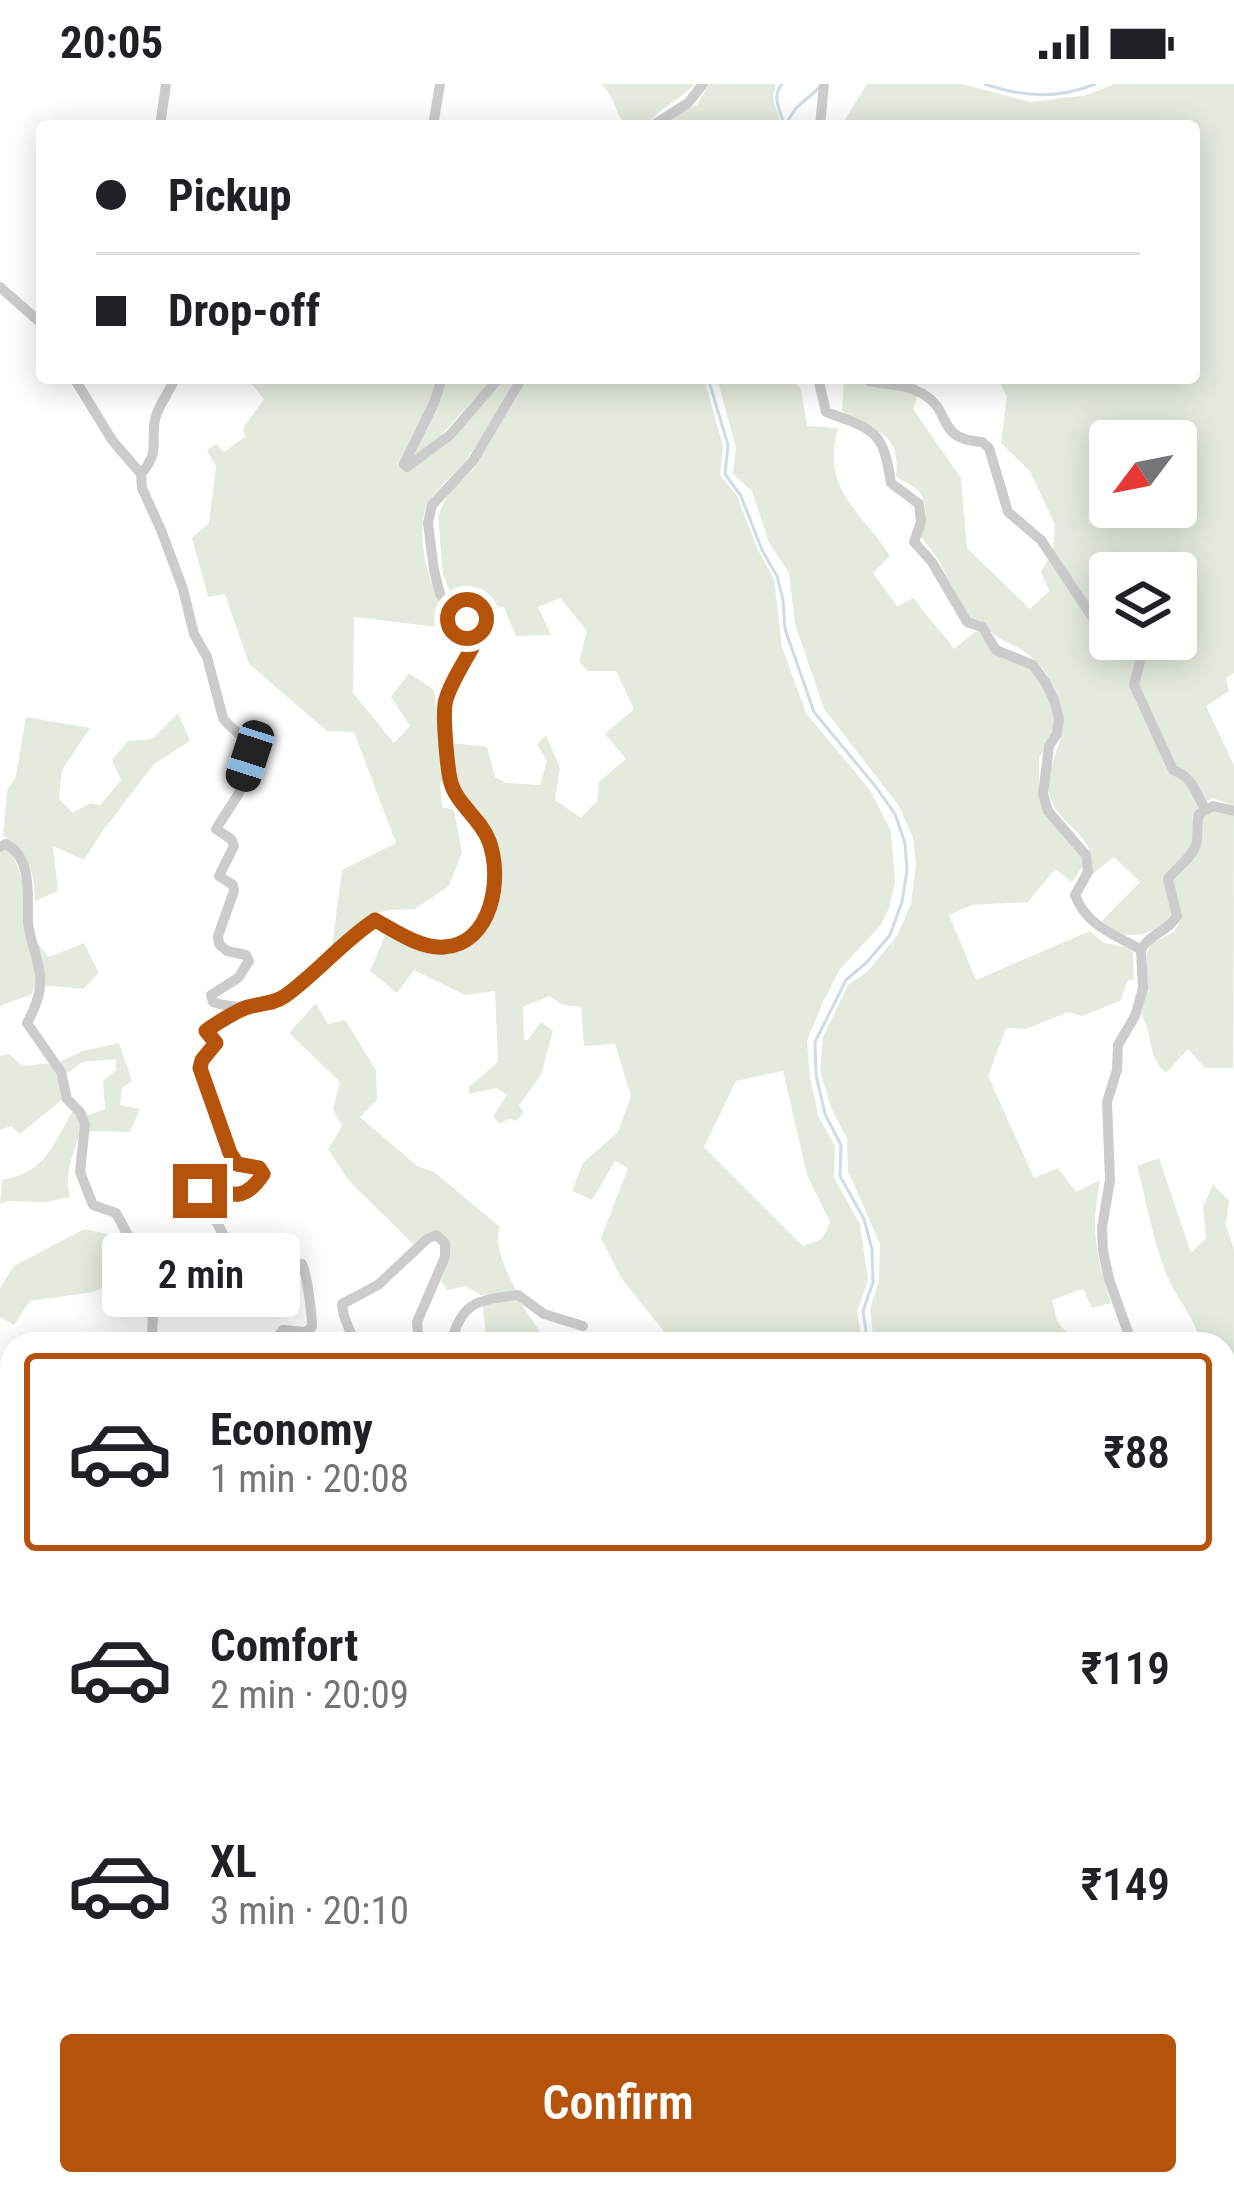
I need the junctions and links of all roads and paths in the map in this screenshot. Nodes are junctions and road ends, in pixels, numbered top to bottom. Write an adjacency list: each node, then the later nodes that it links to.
1 (166, 84): 5 (street)
2 (440, 84): 6 (street)
3 (704, 84): 7 (street)
4 (824, 90): 8 (street)
5 (161, 120)
6 (434, 120)
7 (662, 120)
8 (821, 120)
9 (0, 287): 10 (street)
10 (36, 319)
11 (78, 384): 18 (street)
12 (172, 384): 18 (street)
13 (440, 384): 14 (street)
14 (494, 384)
15 (518, 384): 25 (street)
16 (819, 384): 24 (street)
17 (896, 384): 19 (street)
18 (141, 474): 25 (street)
19 (1089, 612)
20 (1141, 660): 21 (street)
21 (1206, 810): 22 (street); 24 (street)
22 (1234, 811)
23 (0, 847): 27 (street)
24 (1141, 950): 32 (street)
25 (244, 1008): 28 (street)
26 (584, 1327): 31 (street)
27 (152, 1332)
28 (305, 1332)
29 (351, 1332): 30 (street)
30 (418, 1332)
31 (456, 1332)
32 (1128, 1332)

